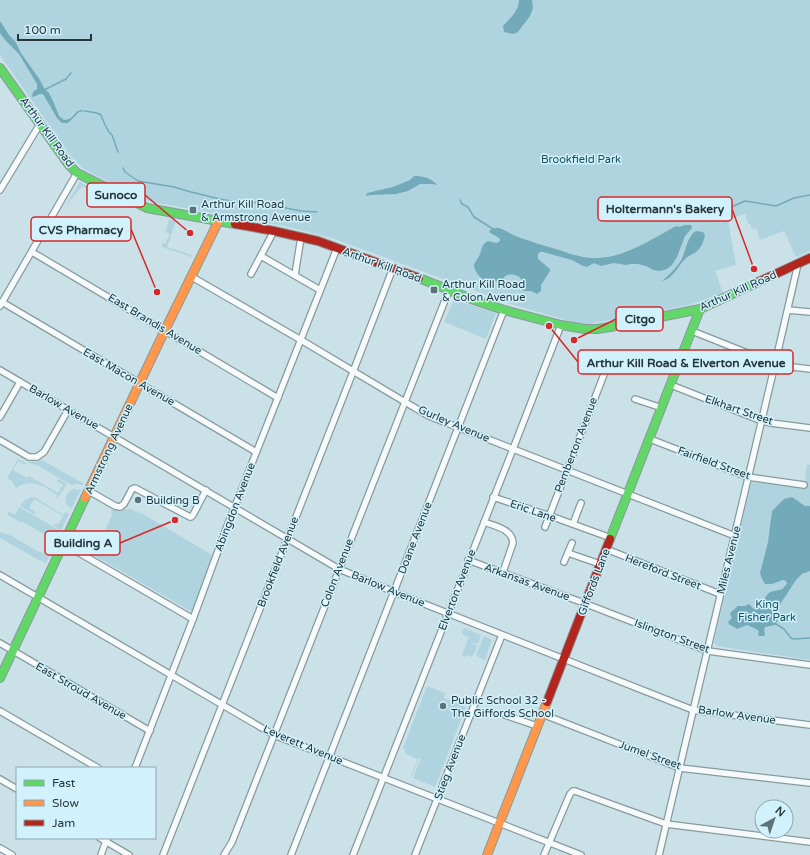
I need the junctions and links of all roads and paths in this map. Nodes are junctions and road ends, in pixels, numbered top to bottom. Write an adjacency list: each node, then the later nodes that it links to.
1 (1, 73): 2 (street, Arthur Kill Road)
2 (40, 124): 3 (street, Arthur Kill Road); 4 (street)
3 (77, 173): 5 (street, Arthur Kill Road); 9 (street)
4 (0, 190)
5 (219, 220): 6 (street, Arthur Kill Road); 16 (street, Armstrong Avenue)
6 (274, 231): 7 (street, Arthur Kill Road); 10 (street)
7 (302, 237): 8 (street, Arthur Kill Road); 15 (street)
8 (337, 248): 13 (street, Arthur Kill Road); 17 (street, Abingdon Avenue)
9 (32, 252): 19 (street); 25 (street, East Brandis Avenue)
10 (261, 256): 14 (street); 15 (street)
11 (810, 258): 12 (street, Arthur Kill Road)
12 (798, 264): 20 (street, Arthur Kill Road); 22 (street, Miles Avenue)
13 (393, 268): 18 (street, Arthur Kill Road); 32 (street, Brookfield Avenue)
14 (251, 274)
15 (295, 276): 17 (street)
16 (192, 277): 25 (street, Armstrong Avenue); 27 (street, Gurley Avenue)
17 (320, 290): 27 (street, Abingdon Avenue)
18 (449, 290): 21 (street, Arthur Kill Road); 38 (street, Colon Avenue)
19 (1, 304): 34 (street, East Macon Avenue)
20 (700, 309): 24 (street, Arthur Kill Road); 26 (street, Giffords Lane)
21 (504, 310): 24 (street, Arthur Kill Road); 43 (street, Doane Avenue)
22 (788, 310): 23 (street); 29 (street, Miles Avenue)
23 (810, 312)
24 (561, 325): 48 (street, Elverton Avenue)
25 (165, 330): 34 (street, Armstrong Avenue); 36 (street, East Brandis Avenue)
26 (692, 331): 29 (street); 35 (street, Giffords Lane)
27 (301, 340): 32 (street, Gurley Avenue); 36 (street, Abingdon Avenue)
28 (608, 364): 50 (street, Pemberton Avenue)
29 (775, 364): 30 (street); 42 (street, Miles Avenue)
30 (810, 369)
31 (0, 370): 33 (street, Barlow Avenue)
32 (353, 372): 38 (street, Gurley Avenue); 64 (street, Brookfield Avenue)
33 (20, 382): 40 (street, Barlow Avenue); 41 (street)
34 (140, 384): 45 (street, Armstrong Avenue); 49 (street, East Macon Avenue)
35 (671, 385): 39 (street, Giffords Lane); 42 (street, Elkhart Street)
36 (278, 398): 49 (street, Abingdon Avenue)
37 (635, 398): 39 (street)
38 (405, 402): 43 (street, Gurley Avenue); 73 (street, Colon Avenue)
39 (662, 408): 46 (street, Giffords Lane)
40 (68, 410): 45 (street, Barlow Avenue); 47 (street)
41 (0, 417)
42 (762, 421): 44 (street, Elkhart Street); 51 (street, Miles Avenue)
43 (458, 427): 48 (street, Gurley Avenue); 76 (street, Doane Avenue)
44 (810, 428)
45 (115, 437): 53 (street, Barlow Avenue); 54 (street, Armstrong Avenue)
46 (650, 439): 51 (street, Fairfield Street); 55 (street, Giffords Lane)
47 (0, 440)
48 (513, 449): 50 (street, Gurley Avenue); 56 (street, Elverton Avenue)
49 (256, 452): 58 (street, Abingdon Avenue)
50 (566, 470): 55 (street, Gurley Avenue); 59 (street, Pemberton Avenue)
51 (748, 477): 52 (street, Fairfield Street); 63 (street, Miles Avenue)
52 (804, 485)
53 (206, 490): 54 (street); 58 (street, Barlow Avenue)
54 (89, 491): 67 (street, Armstrong Avenue)
55 (628, 494): 63 (street, Gurley Avenue); 65 (street, Giffords Lane)
56 (493, 497): 59 (street, Eric Lane); 60 (street, Elverton Avenue)
57 (581, 503): 61 (street)
58 (235, 507): 64 (street, Barlow Avenue); 81 (street, Abingdon Avenue)
59 (549, 516): 61 (street, Eric Lane); 62 (street, Pemberton Avenue)
60 (484, 522): 70 (street, Elverton Avenue); 74 (street)
61 (573, 524): 65 (street, Eric Lane)
62 (545, 527)
63 (734, 536): 77 (street, Miles Avenue)
64 (288, 538): 73 (street, Barlow Avenue); 90 (street, Brookfield Avenue)
65 (611, 538): 68 (street, Giffords Lane)
66 (572, 543): 69 (street)
67 (64, 544): 78 (street, Armstrong Avenue); 81 (street)
68 (606, 549): 72 (street, Giffords Lane); 77 (street, Hereford Street)
69 (568, 553): 71 (street); 72 (street)
70 (468, 560): 74 (street, Arkansas Avenue); 80 (street, Elverton Avenue)
71 (564, 562)
72 (600, 564): 79 (street, Giffords Lane)
73 (339, 568): 76 (street, Barlow Avenue); 98 (street, Colon Avenue)
74 (503, 572): 79 (street, Arkansas Avenue)
75 (0, 574): 78 (street, Leverett Avenue)
76 (394, 592): 80 (street, Barlow Avenue); 99 (street, Doane Avenue)
77 (720, 594): 85 (street, Miles Avenue)
78 (39, 597): 84 (street, Armstrong Avenue); 88 (street, Leverett Avenue)
79 (585, 603): 85 (street, Islington Street); 86 (street, Giffords Lane)
80 (448, 613): 82 (street, Barlow Avenue); 103 (street, Elverton Avenue)
81 (193, 619): 88 (street, Abingdon Avenue)
82 (502, 635): 86 (street, Barlow Avenue); 107 (street, Stieg Avenue)
83 (0, 643): 84 (street, East Stroud Avenue)
84 (13, 651): 89 (street, Armstrong Avenue); 97 (street, East Stroud Avenue)
85 (708, 651): 87 (street, Islington Street); 91 (street, Miles Avenue)
86 (563, 659): 91 (street, Barlow Avenue); 93 (street, Giffords Lane)
87 (810, 665)
88 (171, 675): 90 (street, Leverett Avenue); 97 (street, Abingdon Avenue)
89 (0, 678)
90 (222, 705): 98 (street, Leverett Avenue); 117 (street, Brookfield Avenue)
91 (693, 710): 95 (street, Barlow Avenue); 102 (street, Miles Avenue)
92 (0, 711): 100 (street)
93 (542, 714): 96 (street, Giffords Lane); 102 (street, Jumel Street)
94 (505, 715): 96 (street)
95 (810, 725)
96 (537, 726): 108 (street, Giffords Lane)
97 (150, 731): 101 (street, Abingdon Avenue)
98 (274, 735): 99 (street, Leverett Avenue); 118 (street, Colon Avenue)
99 (329, 757): 103 (street, Leverett Avenue); 119 (street, Doane Avenue)
100 (96, 767)
101 (135, 767)
102 (680, 768): 105 (street, Jumel Street); 109 (street, Miles Avenue)
103 (383, 778): 107 (street, Leverett Avenue); 120 (street, Elverton Avenue)
104 (0, 779): 106 (street)
105 (810, 783)
106 (16, 788)
107 (437, 799): 108 (street, Leverett Avenue); 121 (street, Stieg Avenue)
108 (499, 823): 112 (street, Leverett Avenue); 122 (street, Giffords Lane)
109 (666, 824): 111 (street); 112 (street); 125 (street, Miles Avenue)
110 (107, 840): 115 (street); 116 (street)
111 (810, 842)
112 (549, 843): 123 (street); 124 (street, Leverett Avenue)
113 (0, 848): 114 (street)
114 (12, 855)
115 (101, 855)
116 (129, 855)
117 (163, 855)
118 (224, 855)
119 (291, 855)
120 (353, 855)
121 (415, 855)
122 (487, 855)
123 (544, 855)
124 (581, 855)
125 (659, 855)

